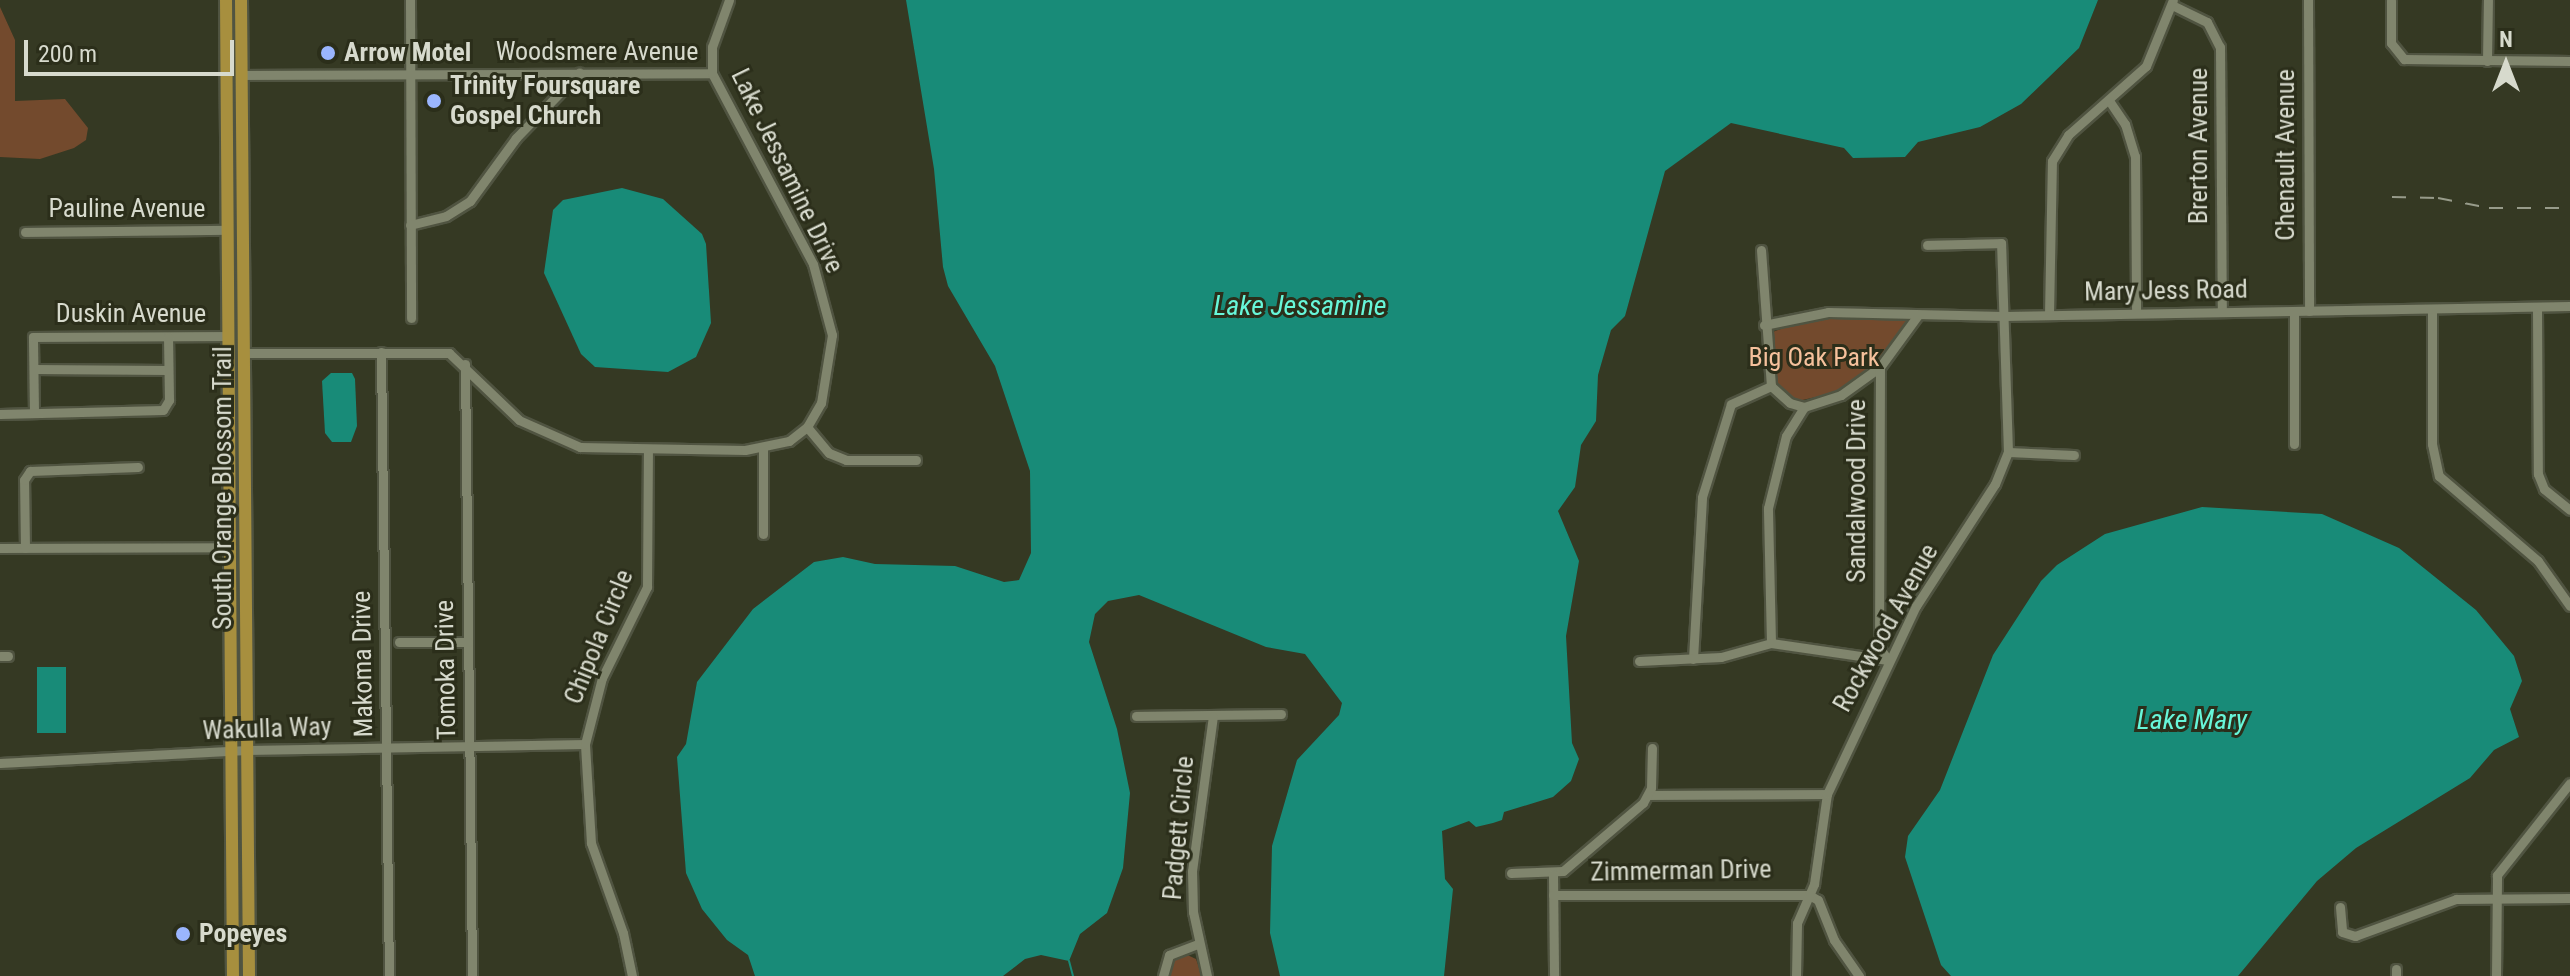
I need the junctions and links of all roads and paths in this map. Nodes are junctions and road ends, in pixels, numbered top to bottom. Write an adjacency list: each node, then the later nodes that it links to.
1 (226, 0): 16 (main road, South Orange Blossom Trail)
2 (241, 0): 13 (main road, South Orange Blossom Trail)
3 (410, 0): 14 (street)
4 (729, 0): 12 (street, Lake Jessamine Drive)
5 (2308, 0): 28 (street, Chenault Avenue)
6 (2391, 0): 9 (street)
7 (2488, 0): 9 (street)
8 (2172, 3): 15 (street); 29 (street, Brerton Avenue)
9 (2487, 61): 10 (street)
10 (2570, 61)
11 (579, 73): 12 (street, Woodsmere Avenue); 14 (street, Woodsmere Avenue); 18 (street)
12 (712, 73): 48 (street, Lake Jessamine Drive)
13 (241, 75): 14 (street, Woodsmere Avenue); 17 (main road, South Orange Blossom Trail)
14 (410, 75): 18 (street)
15 (2110, 102): 30 (street); 32 (street)
16 (228, 197): 17 (main road); 19 (main road, South Orange Blossom Trail)
17 (243, 217): 23 (main road, South Orange Blossom Trail)
18 (410, 225): 34 (street)
19 (228, 230): 20 (street, Pauline Avenue); 23 (main road); 36 (main road, South Orange Blossom Trail)
20 (25, 232)
21 (1927, 245): 33 (street, Rockwood Avenue)
22 (1761, 250): 35 (street)
23 (243, 253): 39 (main road, South Orange Blossom Trail)
24 (2570, 306): 25 (street, Mary Jess Road)
25 (2537, 307): 26 (street, Mary Jess Road); 56 (street)
26 (2432, 309): 28 (street, Mary Jess Road); 63 (street)
27 (2294, 311): 28 (street, Mary Jess Road); 29 (street, Mary Jess Road); 49 (street)
28 (2309, 311)
29 (2222, 312): 30 (street, Mary Jess Road)
30 (2136, 313): 32 (street, Mary Jess Road)
31 (1918, 315): 33 (street, Mary Jess Road); 35 (street, Mary Jess Road); 41 (street)
32 (2049, 315): 33 (street, Mary Jess Road)
33 (2004, 316): 52 (street, Rockwood Avenue)
34 (411, 318)
35 (1764, 325): 44 (street)
36 (229, 336): 37 (street, Duskin Avenue); 57 (main road, South Orange Blossom Trail)
37 (168, 337): 42 (street, Duskin Avenue); 43 (street)
38 (381, 352): 39 (street); 40 (street); 75 (street, Makoma Drive)
39 (244, 353): 59 (main road, South Orange Blossom Trail)
40 (465, 364): 51 (street); 65 (street, Tomoka Drive)
41 (1880, 367): 45 (street); 68 (street, Sandalwood Drive)
42 (34, 369): 43 (street); 46 (street)
43 (168, 370): 46 (street)
44 (1771, 386): 45 (street); 67 (street)
45 (1804, 407): 66 (street)
46 (34, 412): 47 (street)
47 (0, 414)
48 (807, 427): 50 (street); 54 (street)
49 (2294, 444)
50 (763, 449): 51 (street); 58 (street)
51 (648, 451): 73 (street, Chipola Circle)
52 (2008, 452): 53 (street); 68 (street, Rockwood Avenue)
53 (2074, 455)
54 (916, 460)
55 (138, 467): 62 (street)
56 (2570, 510)
57 (231, 523): 59 (main road); 60 (main road, South Orange Blossom Trail)
58 (763, 534)
59 (245, 538): 77 (main road, South Orange Blossom Trail)
60 (231, 547): 62 (street); 78 (main road, South Orange Blossom Trail)
61 (0, 548): 62 (street)
62 (25, 548)
63 (2570, 606)
64 (399, 642): 65 (street)
65 (468, 642): 74 (street, Tomoka Drive)
66 (1771, 643): 67 (street); 68 (street)
67 (1693, 659): 69 (street)
68 (1888, 660): 81 (street, Rockwood Avenue)
69 (1639, 661)
70 (1281, 714): 72 (street)
71 (1136, 716): 72 (street)
72 (1213, 716): 90 (street, Padgett Circle)
73 (585, 744): 74 (street, Wakulla Way); 95 (street, Chipola Circle)
74 (469, 746): 75 (street, Wakulla Way); 94 (street, Tomoka Drive)
75 (386, 747): 77 (street, Wakulla Way); 93 (street, Makoma Drive)
76 (1652, 748): 82 (street)
77 (247, 750): 78 (street, Wakulla Way); 92 (main road, South Orange Blossom Trail)
78 (232, 754): 79 (street, Wakulla Way); 91 (main road, South Orange Blossom Trail)
79 (0, 763)
80 (2570, 783): 88 (street)
81 (1827, 794): 82 (street); 86 (street, Rockwood Avenue)
82 (1650, 795): 84 (street)
83 (1511, 873): 84 (street)
84 (1553, 874): 85 (street)
85 (1553, 895): 86 (street, Zimmerman Drive); 98 (street)
86 (1809, 895): 99 (street, Rockwood Avenue); 100 (street)
87 (2570, 898): 88 (street)
88 (2496, 899): 89 (street); 101 (street)
89 (2340, 907)
90 (1198, 944): 96 (street); 97 (street, Padgett Circle)
91 (233, 976)
92 (249, 976)
93 (389, 976)
94 (472, 976)
95 (632, 976)
96 (1163, 976)
97 (1207, 976)
98 (1554, 976)
99 (1796, 976)
100 (1859, 976)
101 (2496, 976)

